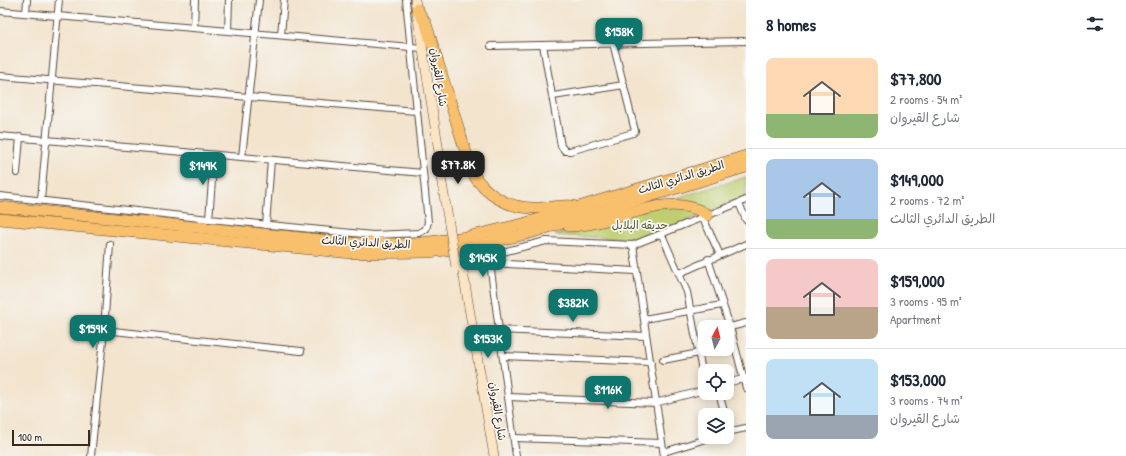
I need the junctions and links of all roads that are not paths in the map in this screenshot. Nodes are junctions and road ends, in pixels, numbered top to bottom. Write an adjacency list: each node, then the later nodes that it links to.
1 (27, 0): 10 (street)
2 (59, 0): 11 (street)
3 (195, 0): 12 (street)
4 (229, 0): 13 (street)
5 (259, 0): 14 (street)
6 (284, 0): 15 (street)
7 (406, 0): 20 (street)
8 (416, 5): 21 (main road, شارع القيروان); 42 (highway)
9 (0, 11): 10 (street)
10 (26, 13): 11 (street)
11 (57, 16): 12 (street); 23 (street)
12 (194, 28): 13 (street)
13 (228, 31): 14 (street)
14 (255, 33): 15 (street); 25 (street)
15 (281, 35): 20 (street)
16 (746, 41): 17 (street)
17 (613, 43): 18 (street); 24 (street)
18 (543, 45): 19 (street); 26 (street)
19 (491, 46)
20 (410, 47): 21 (street); 27 (street)
21 (422, 48): 57 (main road, شارع القيروان, bridge)
22 (0, 76): 23 (street)
23 (53, 80): 25 (street); 30 (street)
24 (624, 85): 26 (street); 26 (street)
25 (248, 96): 27 (street); 33 (street)
26 (553, 96)
27 (416, 112): 37 (street)
28 (0, 136): 29 (street)
29 (20, 137): 30 (street); 36 (street)
30 (47, 139): 31 (street); 39 (street)
31 (214, 155): 33 (street); 45 (street)
32 (746, 156): 42 (highway, الطريق الدائري الثالث)
33 (242, 157): 34 (street)
34 (271, 160): 37 (street); 48 (street)
35 (746, 167): 49 (highway, الطريق الدائري الثالث)
36 (18, 173)
37 (423, 173): 48 (street)
38 (0, 196): 39 (street)
39 (41, 199): 45 (street)
40 (746, 200): 41 (street)
41 (739, 203): 44 (street); 47 (street)
42 (580, 207): 43 (highway, الطريق الدائري الثالث)
43 (0, 208)
44 (706, 217): 49 (highway); 50 (street); 54 (street)
45 (209, 219): 48 (street)
46 (2, 220): 49 (highway, الطريق الدائري الثالث)
47 (746, 220)
48 (266, 225)
49 (556, 225)
50 (662, 235): 53 (street); 59 (street)
51 (110, 244): 66 (street)
52 (746, 244): 54 (street)
53 (633, 245): 56 (street); 58 (street)
54 (720, 254): 55 (street)
55 (708, 259): 59 (street); 60 (street)
56 (490, 263): 58 (street); 67 (street)
57 (459, 267): 89 (main road, شارع القيروان); 90 (main road, شارع القيروان)
58 (636, 271): 62 (street)
59 (680, 273): 61 (street)
60 (722, 305): 61 (street); 63 (street)
61 (692, 312): 62 (street); 70 (street)
62 (644, 320): 68 (street)
63 (727, 320)
64 (746, 323): 65 (street)
65 (734, 326)
66 (104, 330): 71 (street); 88 (street)
67 (500, 330): 68 (street); 73 (street)
68 (646, 336): 75 (street)
69 (734, 341): 76 (street)
70 (698, 347)
71 (301, 351)
72 (698, 353): 74 (street)
73 (503, 356): 75 (street); 80 (street)
74 (663, 360)
75 (651, 362): 81 (street)
76 (745, 378): 77 (street); 78 (street)
77 (734, 381)
78 (746, 388)
79 (698, 390): 81 (street)
80 (508, 397): 81 (street); 84 (street)
81 (655, 403): 85 (street)
82 (746, 428): 83 (street)
83 (734, 431)
84 (514, 438): 85 (street); 91 (street)
85 (662, 442): 87 (street)
86 (698, 442): 87 (street)
87 (664, 454)
88 (91, 456)
89 (488, 456)
90 (494, 456)
91 (516, 456)

